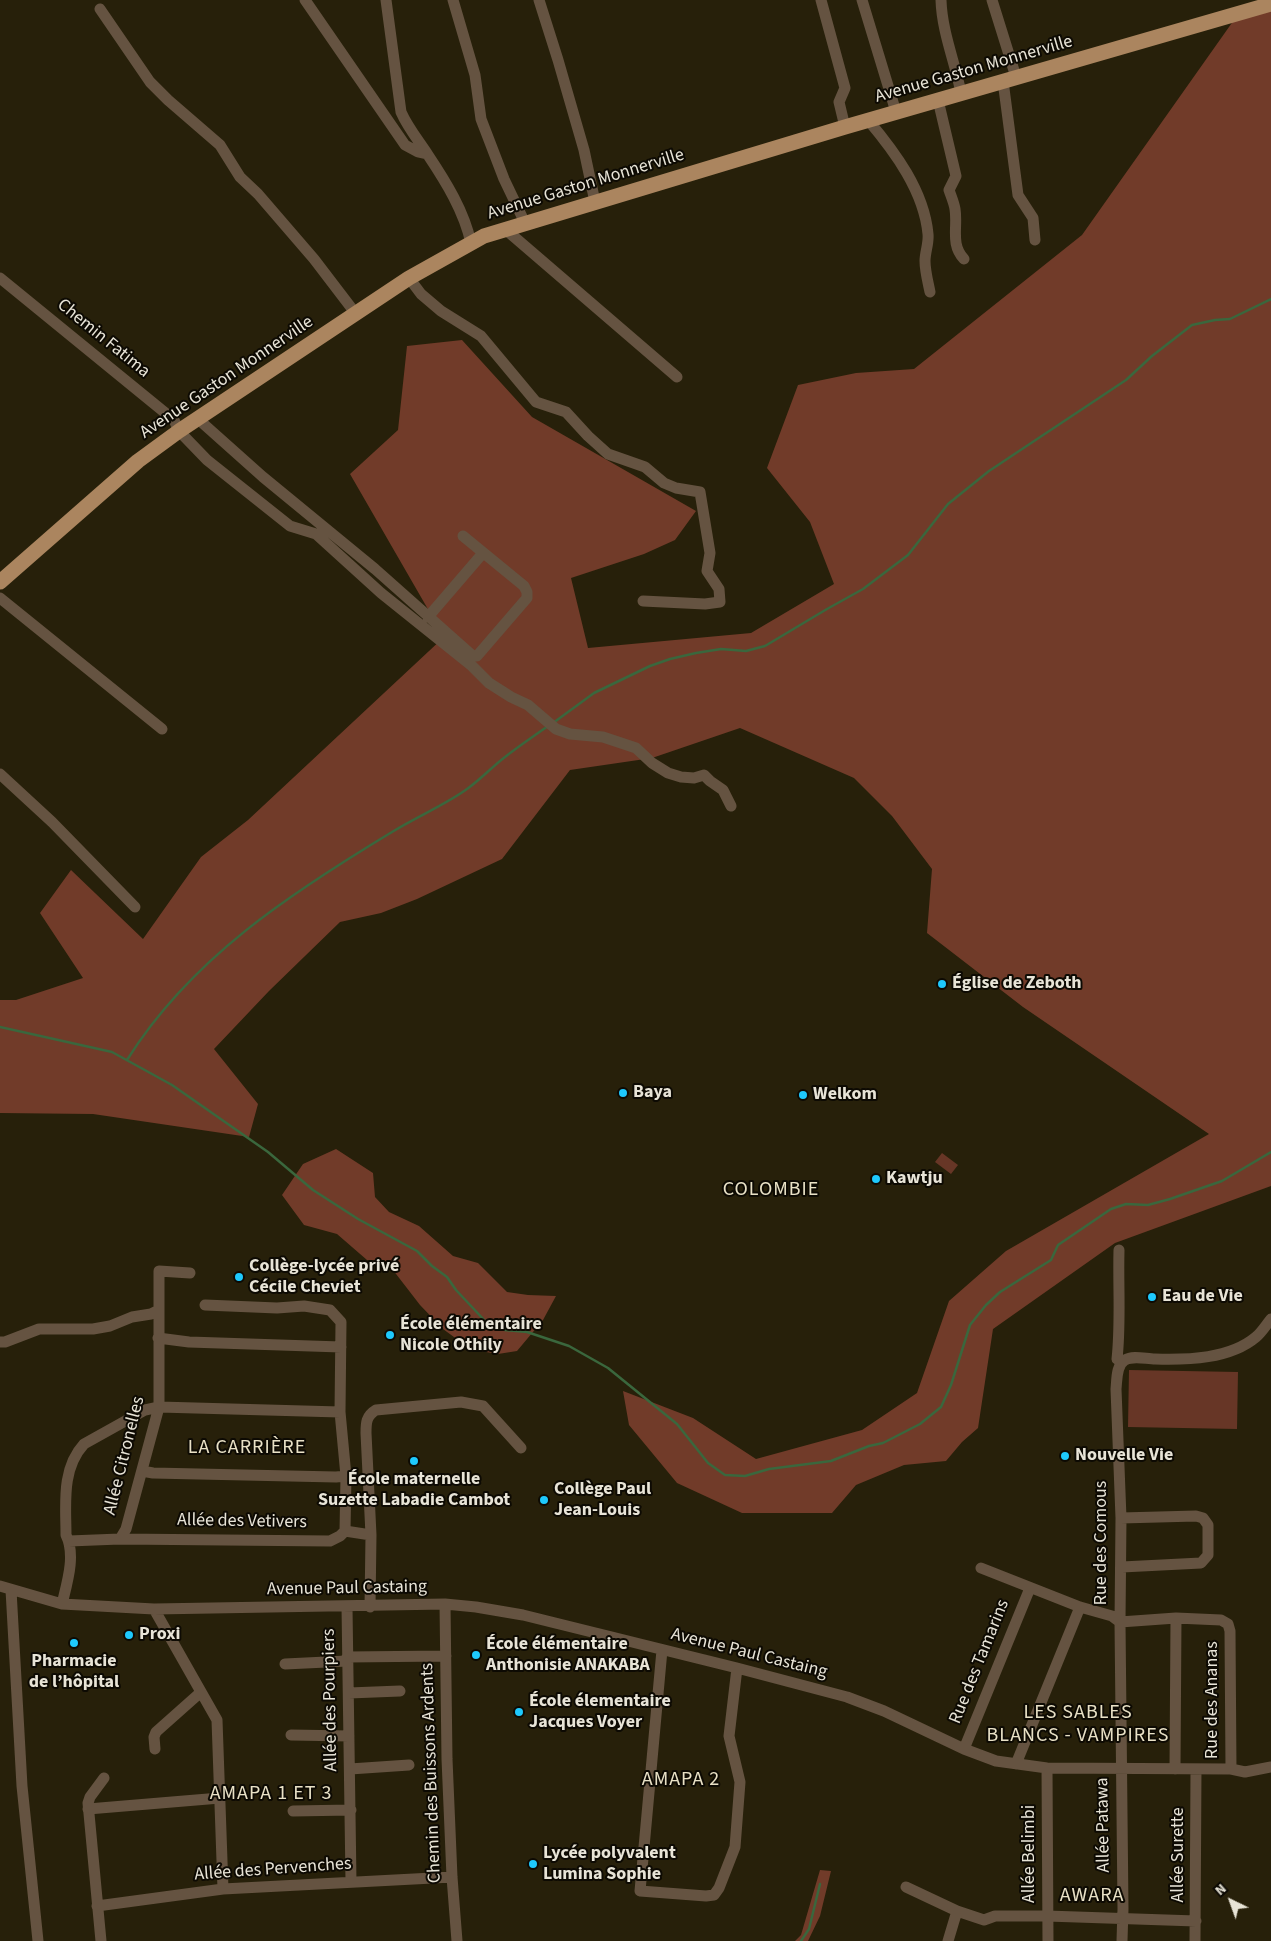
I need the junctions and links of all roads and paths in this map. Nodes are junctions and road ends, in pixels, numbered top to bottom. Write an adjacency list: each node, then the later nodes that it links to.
1 (305, 0): 17 (street)
2 (386, 0): 17 (street)
3 (453, 0): 19 (street)
4 (539, 0): 18 (street)
5 (821, 0): 16 (street)
6 (862, 0): 14 (street)
7 (941, 0): 12 (street)
8 (992, 0): 11 (street)
9 (1271, 4): 11 (main road, Avenue Gaston Monnerville)
10 (100, 9): 27 (street)
11 (1009, 79): 12 (main road, Avenue Gaston Monnerville); 21 (street)
12 (961, 93): 13 (main road, Avenue Gaston Monnerville)
13 (938, 100): 14 (main road, Avenue Gaston Monnerville); 23 (street)
14 (896, 112): 15 (main road, Avenue Gaston Monnerville)
15 (868, 120): 16 (main road, Avenue Gaston Monnerville); 26 (street)
16 (845, 127): 18 (main road, Avenue Gaston Monnerville)
17 (427, 154): 22 (street)
18 (595, 202): 19 (main road, Avenue Gaston Monnerville)
19 (525, 223): 20 (main road, Avenue Gaston Monnerville)
20 (505, 229): 22 (main road, Avenue Gaston Monnerville); 28 (street)
21 (1036, 240)
22 (471, 243): 25 (main road, Avenue Gaston Monnerville)
23 (964, 259)
24 (0, 278): 30 (street, Chemin Fatima)
25 (408, 278): 27 (main road, Avenue Gaston Monnerville); 35 (street)
26 (930, 292)
27 (356, 314): 29 (main road, Avenue Gaston Monnerville)
28 (678, 377)
29 (198, 419): 30 (main road, Avenue Gaston Monnerville); 36 (street)
30 (179, 431): 33 (main road, Avenue Gaston Monnerville); 39 (street, Chemin Fatima)
31 (462, 536): 32 (street)
32 (482, 553): 36 (street); 36 (street)
33 (0, 582)
34 (0, 598): 37 (street)
35 (643, 601)
36 (428, 617)
37 (162, 729)
38 (0, 774): 40 (street)
39 (731, 806)
40 (135, 907)
41 (1119, 1250): 49 (street)
42 (190, 1273): 44 (street, Allée Citronelles)
43 (205, 1306): 48 (street)
44 (159, 1310): 46 (street, Allée Citronelles); 47 (street)
45 (1271, 1319): 49 (street)
46 (158, 1338): 48 (street); 50 (street, Allée Citronelles)
47 (2, 1345)
48 (341, 1347): 51 (street)
49 (1122, 1362): 55 (street, Rue des Comous)
50 (159, 1407): 51 (street); 53 (street, Allée Citronelles); 59 (street)
51 (340, 1412): 54 (street)
52 (521, 1448): 57 (street)
53 (142, 1471): 54 (street); 58 (street, Allée Citronelles)
54 (346, 1476): 56 (street)
55 (1121, 1518): 60 (street, Rue des Comous); 60 (street)
56 (345, 1531): 57 (street); 58 (street, Allée des Vetivers)
57 (371, 1535): 67 (street)
58 (120, 1538): 59 (street, Allée Citronelles)
59 (69, 1541): 64 (street)
60 (1122, 1567): 71 (street, Rue des Comous)
61 (981, 1568): 63 (street)
62 (5, 1588): 64 (street, Avenue Paul Castaing); 107 (street)
63 (1030, 1588): 68 (street); 83 (street, Rue des Tamarins)
64 (62, 1604): 69 (street, Avenue Paul Castaing)
65 (445, 1604): 67 (street, Avenue Paul Castaing); 72 (street, Avenue Paul Castaing); 73 (street, Chemin des Buissons Ardents)
66 (346, 1607): 67 (street, Avenue Paul Castaing); 69 (street, Avenue Paul Castaing); 74 (street, Allée des Pourpiers)
67 (370, 1607)
68 (1080, 1607): 71 (street); 84 (street)
69 (154, 1610): 78 (street)
70 (1176, 1618): 71 (street); 90 (street); 92 (street, Rue des Ananas)
71 (1120, 1622): 88 (street, Rue des Comous)
72 (662, 1650): 76 (street, Avenue Paul Castaing); 76 (street)
73 (446, 1656): 74 (street); 98 (street, Chemin des Buissons Ardents)
74 (347, 1659): 75 (street); 79 (street, Allée des Pourpiers)
75 (285, 1664)
76 (737, 1668): 83 (street, Avenue Paul Castaing)
77 (400, 1691): 79 (street)
78 (201, 1692): 82 (street); 94 (street)
79 (348, 1693): 81 (street, Allée des Pourpiers)
80 (291, 1735): 81 (street)
81 (349, 1736): 89 (street, Allée des Pourpiers)
82 (154, 1749)
83 (964, 1749): 84 (street, Avenue Paul Castaing)
84 (1016, 1764): 87 (street, Avenue Paul Castaing)
85 (409, 1765): 89 (street)
86 (1271, 1767): 92 (street, Avenue Paul Castaing)
87 (1047, 1768): 88 (street, Avenue Paul Castaing); 104 (street, Allée Belimbi)
88 (1121, 1768): 90 (street, Avenue Paul Castaing); 105 (street, Allée Patawa)
89 (350, 1769): 97 (street, Allée des Pourpiers)
90 (1175, 1769): 91 (street, Avenue Paul Castaing)
91 (1196, 1769): 92 (street, Avenue Paul Castaing); 106 (street, Allée Surette)
92 (1231, 1770)
93 (104, 1778): 95 (street)
94 (220, 1798): 95 (street); 101 (street)
95 (88, 1809): 102 (street)
96 (293, 1810): 97 (street)
97 (351, 1810): 99 (street, Allée des Pourpiers)
98 (452, 1877): 99 (street, Allée des Pervenches); 111 (street, Chemin des Buissons Ardents)
99 (351, 1882): 101 (street, Allée des Pervenches)
100 (906, 1887): 103 (street)
101 (223, 1889): 102 (street, Allée des Pervenches)
102 (97, 1906): 110 (street)
103 (957, 1911): 104 (street); 112 (street)
104 (1047, 1916): 105 (street); 113 (street, Allée Belimbi)
105 (1122, 1918): 106 (street); 114 (street, Allée Patawa)
106 (1196, 1921): 115 (street, Allée Surette)
107 (38, 1928): 108 (street); 109 (street)
108 (38, 1941)
109 (43, 1941)
110 (102, 1941)
111 (457, 1941)
112 (948, 1941)
113 (1048, 1941)
114 (1122, 1941)
115 (1195, 1941)

